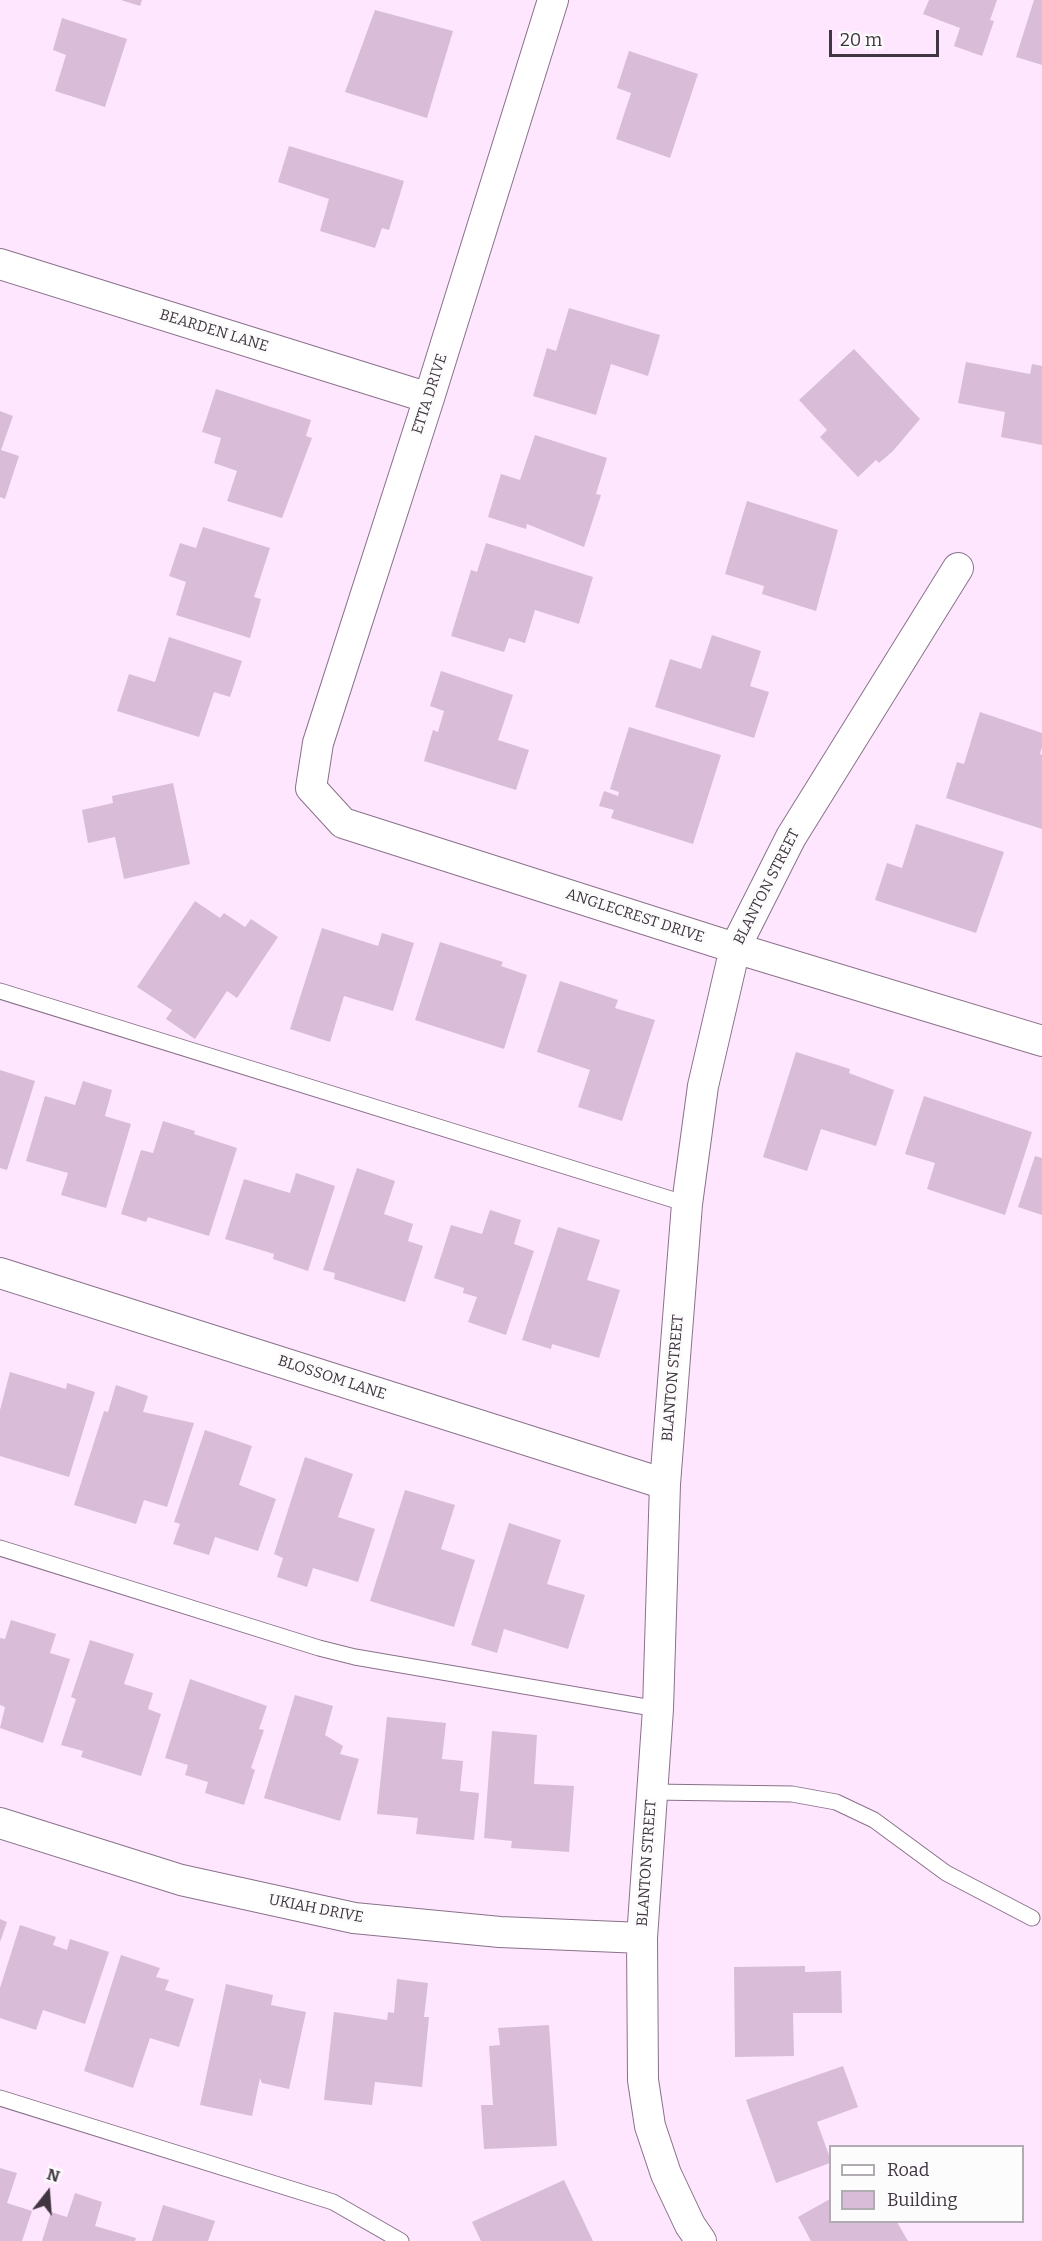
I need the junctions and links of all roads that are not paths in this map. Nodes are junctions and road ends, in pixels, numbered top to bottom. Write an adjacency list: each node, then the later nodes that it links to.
1 (553, 0): 3 (street, ETTA DRIVE)
2 (0, 264): 3 (street, BEARDEN LANE)
3 (429, 398): 5 (street, ETTA DRIVE)
4 (958, 568): 6 (street, BLANTON STREET)
5 (311, 788): 6 (street, ANGLECREST DRIVE)
6 (735, 948): 8 (street, ANGLECREST DRIVE); 9 (street, BLANTON STREET)
7 (0, 991): 9 (lane)
8 (1042, 1041)
9 (687, 1204): 11 (street, BLANTON STREET)
10 (0, 1273): 11 (street, BLOSSOM LANE)
11 (665, 1484): 13 (street, BLANTON STREET)
12 (0, 1548): 13 (lane)
13 (658, 1709): 14 (street, BLANTON STREET)
14 (652, 1792): 16 (lane); 17 (street, BLANTON STREET)
15 (0, 1823): 17 (street, UKIAH DRIVE)
16 (1032, 1918)
17 (642, 1938): 20 (street, BLANTON STREET)
18 (0, 2097): 19 (lane)
19 (401, 2241)
20 (701, 2241)

